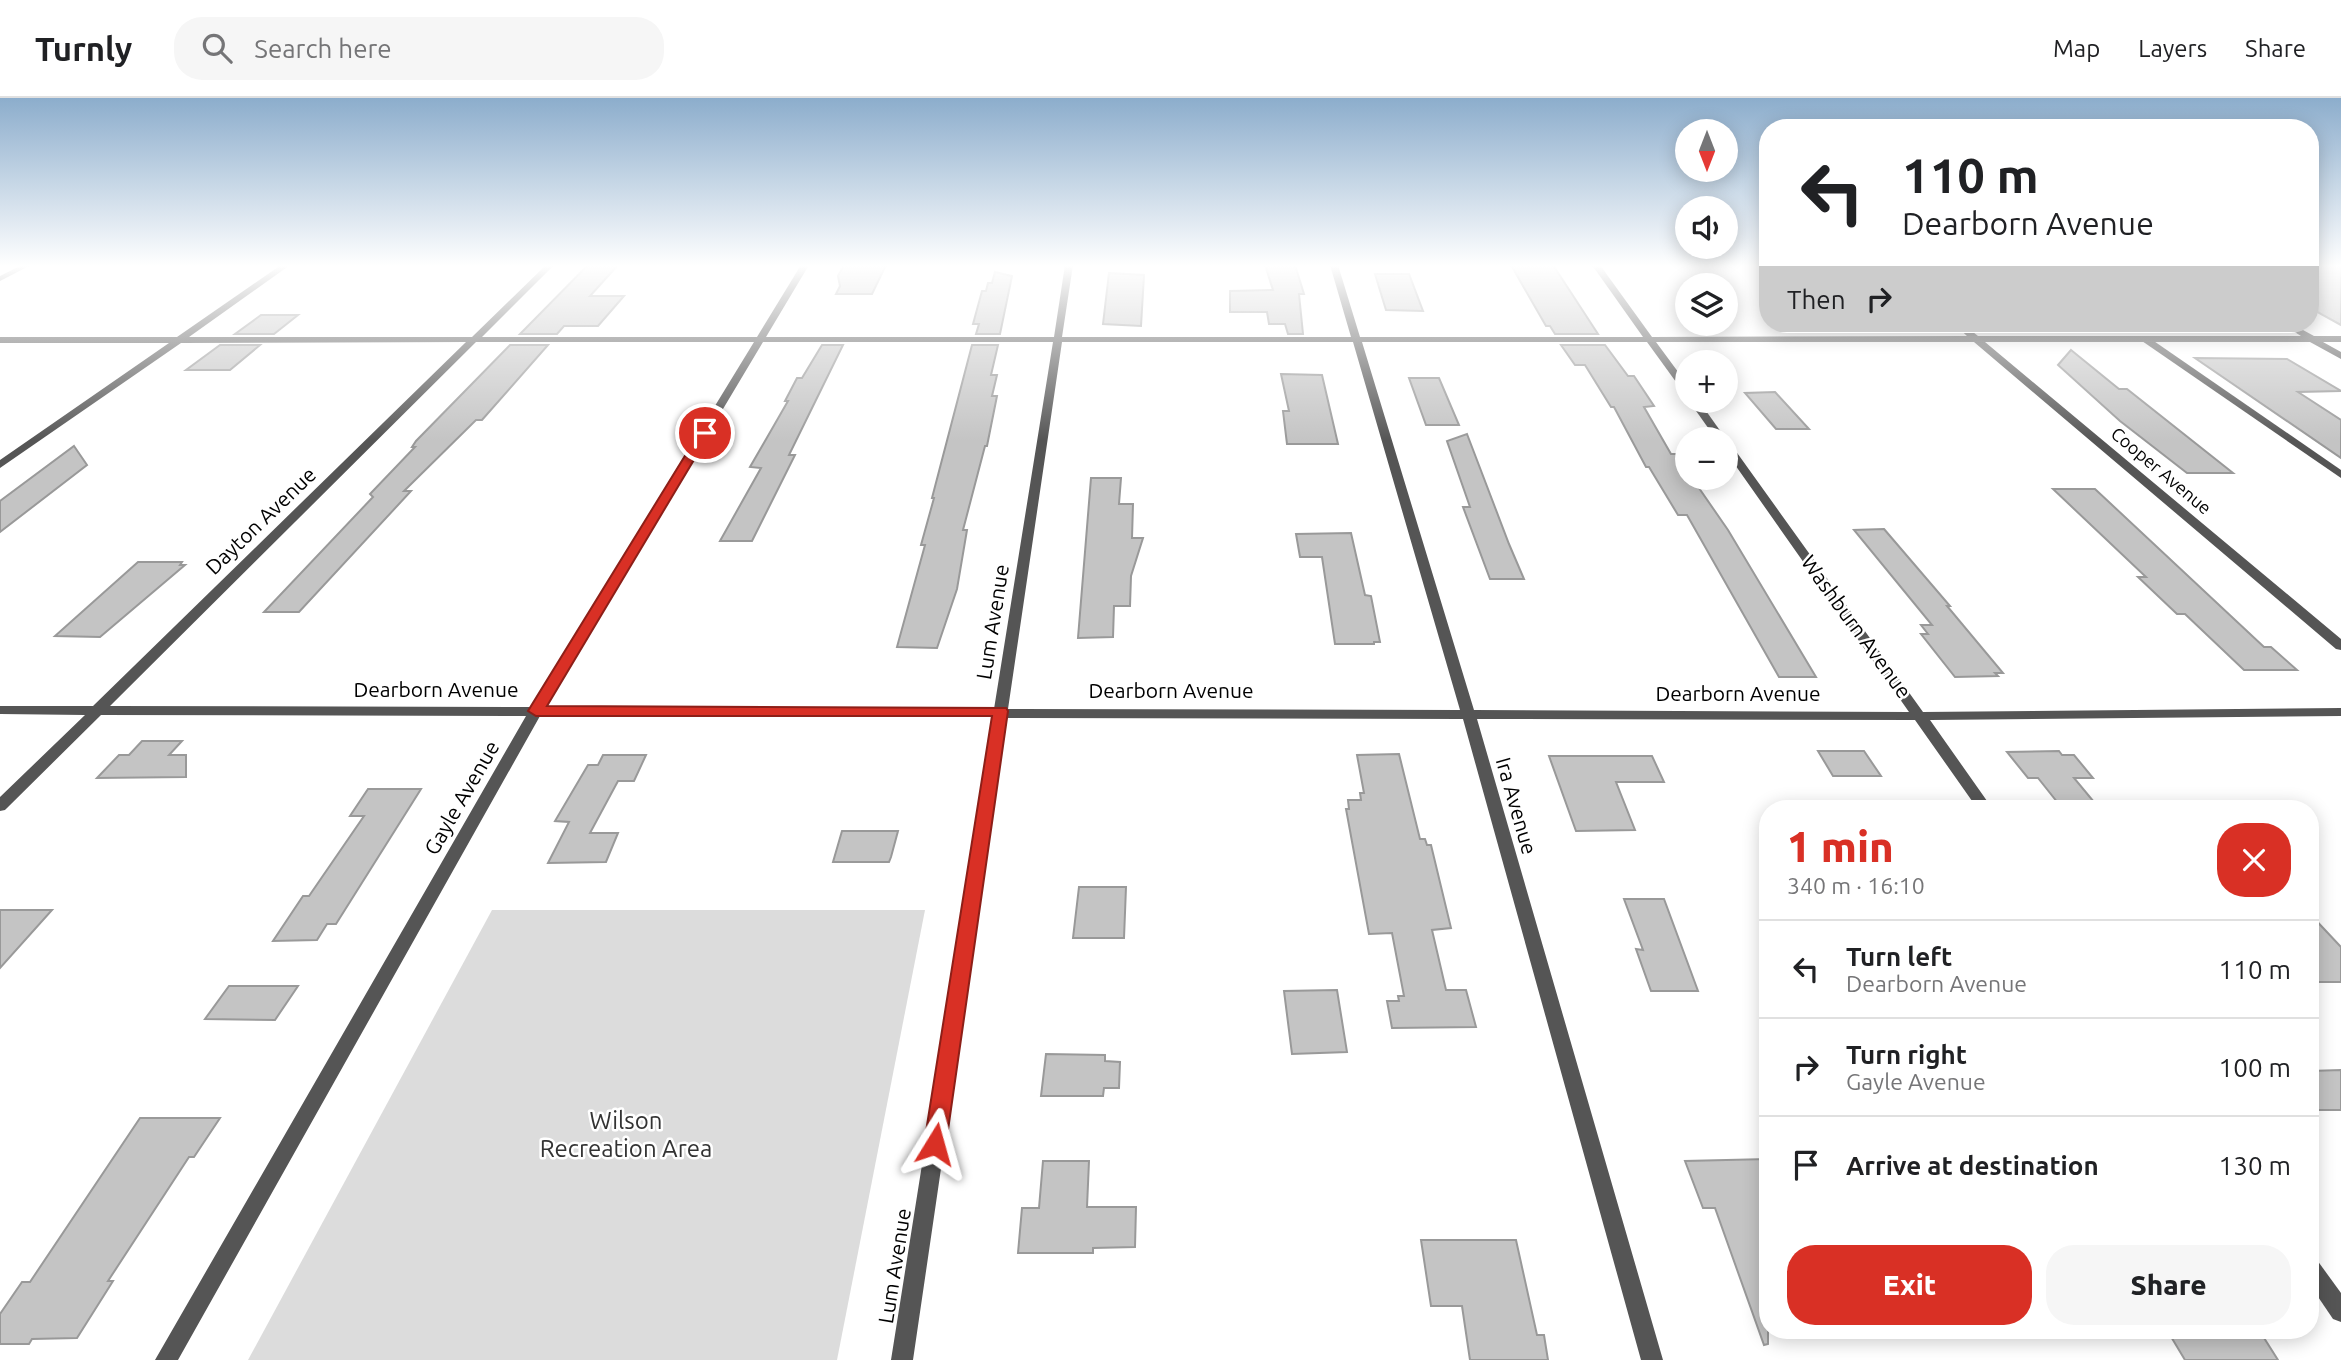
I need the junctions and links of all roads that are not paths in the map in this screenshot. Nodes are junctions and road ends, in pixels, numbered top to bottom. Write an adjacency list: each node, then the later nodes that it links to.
1 (202, 324): 16 (street)
2 (490, 324): 9 (street, Dayton Avenue)
3 (771, 324): 17 (street, Gayle Avenue)
4 (1060, 324): 14 (street, Lum Avenue)
5 (1351, 324): 18 (street, Ira Avenue)
6 (1639, 324): 19 (street)
7 (1969, 333): 15 (street, Cooper Avenue)
8 (2302, 333): 11 (street)
9 (474, 339): 16 (street); 17 (street); 27 (street, Dayton Avenue)
10 (2145, 339): 11 (street); 15 (street); 24 (street)
11 (2312, 339): 12 (street); 20 (street)
12 (2341, 339)
13 (0, 340): 16 (street)
14 (1058, 340): 17 (street); 18 (street); 29 (street, Lum Avenue)
15 (1977, 340): 19 (street); 25 (street, Cooper Avenue)
16 (177, 341): 23 (street)
17 (761, 341): 28 (street, Gayle Avenue)
18 (1356, 341): 19 (street); 31 (street, Ira Avenue)
19 (1651, 341): 21 (street)
20 (2341, 356)
21 (1675, 374)
22 (1738, 462): 32 (street, Washburn Avenue)
23 (0, 465)
24 (2341, 475)
25 (2341, 646)
26 (0, 710): 27 (street, Dearborn Avenue)
27 (95, 710): 28 (street, Dearborn Avenue); 34 (street, Dayton Avenue)
28 (536, 711): 29 (street, Dearborn Avenue); 37 (street, Gayle Avenue)
29 (1000, 711): 31 (street, Dearborn Avenue); 38 (street, Lum Avenue)
30 (2341, 712): 32 (street, Dearborn Avenue)
31 (1468, 713): 32 (street, Dearborn Avenue); 39 (street, Ira Avenue)
32 (1920, 716): 33 (street, Washburn Avenue)
33 (1979, 800)
34 (0, 806)
35 (2319, 1280): 36 (street)
36 (2341, 1311)
37 (166, 1360)
38 (902, 1360)
39 (1651, 1360)

